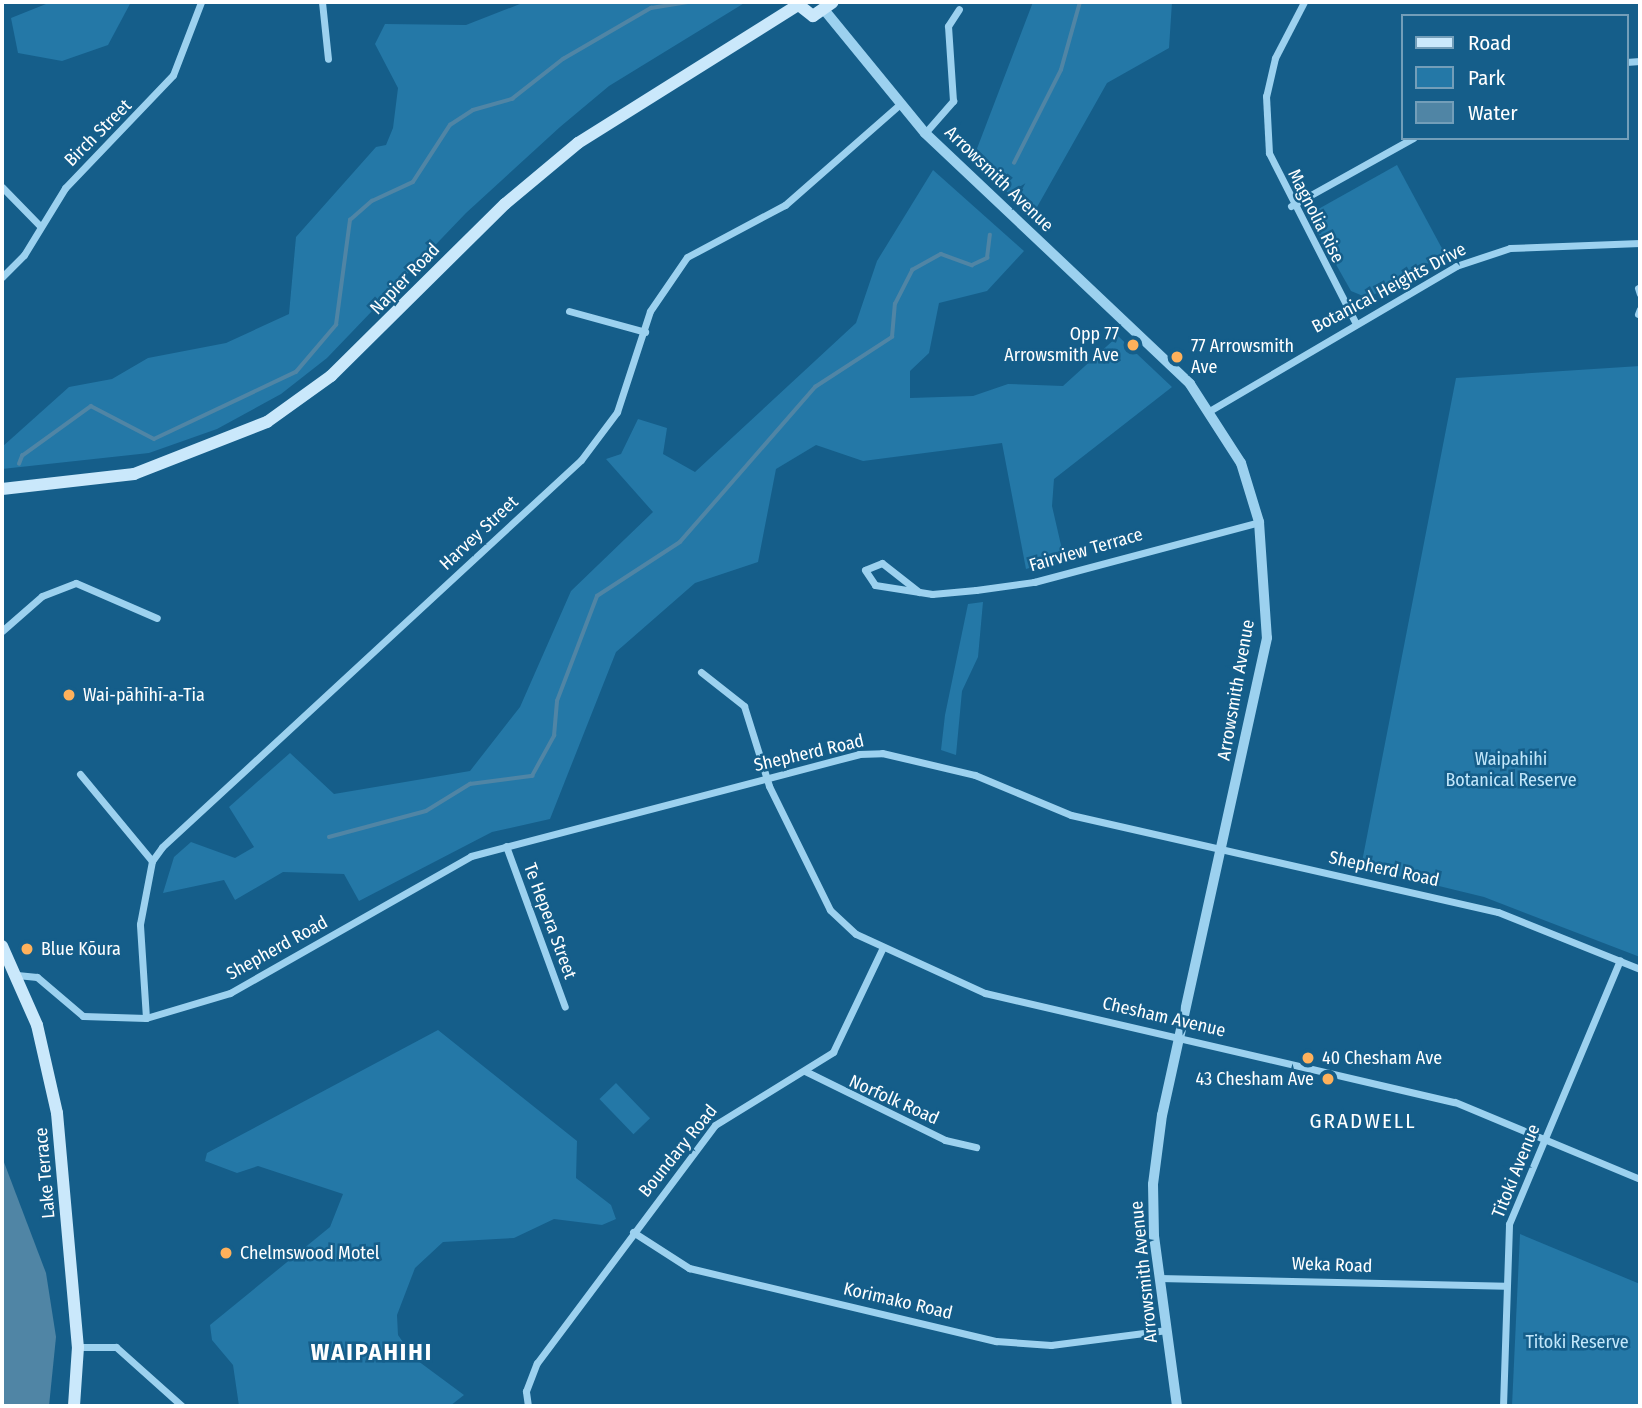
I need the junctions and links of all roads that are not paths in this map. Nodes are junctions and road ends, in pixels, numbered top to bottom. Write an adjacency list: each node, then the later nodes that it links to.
1 (201, 2): 13 (street, Birch Street)
2 (322, 2): 7 (street)
3 (1304, 2): 12 (street, Magnolia Rise)
4 (796, 4): 5 (main road, Napier Road); 20 (main road, Napier Road)
5 (829, 7): 8 (street, Arrowsmith Avenue)
6 (959, 9): 9 (street)
7 (328, 59)
8 (900, 104): 9 (street, Arrowsmith Avenue); 18 (street, Harvey Street)
9 (925, 133): 19 (street, Arrowsmith Avenue)
10 (1409, 140): 12 (street)
11 (2, 187): 13 (street)
12 (1292, 206): 17 (street, Magnolia Rise)
13 (40, 226): 15 (street, Birch Street)
14 (1640, 243): 17 (street, Botanical Heights Drive)
15 (2, 277)
16 (569, 311): 18 (street)
17 (1355, 322): 19 (street, Botanical Heights Drive)
18 (645, 332): 30 (street, Harvey Street)
19 (1211, 410): 21 (street, Arrowsmith Avenue)
20 (2, 489)
21 (1259, 522): 22 (street, Fairview Terrace); 29 (street, Arrowsmith Avenue)
22 (919, 592): 22 (street, Fairview Terrace)
23 (158, 618): 24 (street)
24 (2, 631)
25 (701, 672): 27 (street, Chesham Avenue)
26 (80, 774): 30 (street)
27 (765, 778): 28 (street, Shepherd Road); 29 (street, Shepherd Road); 32 (street, Chesham Avenue)
28 (506, 846): 36 (street, Te Hepera Street); 37 (street, Shepherd Road)
29 (1222, 849): 33 (street, Shepherd Road); 38 (street, Arrowsmith Avenue)
30 (152, 861): 37 (street)
31 (2, 946): 35 (main road, Lake Terrace)
32 (883, 947): 38 (street, Chesham Avenue); 39 (street, Boundary Road)
33 (1620, 960): 34 (street, Shepherd Road); 40 (street, Titoki Avenue)
34 (1640, 969)
35 (18, 975): 37 (street, Shepherd Road); 47 (main road, Lake Terrace)
36 (565, 1007)
37 (146, 1018)
38 (1180, 1037): 40 (street, Chesham Avenue); 44 (street, Arrowsmith Avenue)
39 (804, 1071): 41 (street, Norfolk Road); 43 (street, Boundary Road)
40 (1545, 1139): 42 (street, Chesham Avenue); 45 (street, Titoki Avenue)
41 (976, 1147)
42 (1640, 1179)
43 (633, 1232): 46 (street, Korimako Road); 50 (street, Boundary Road)
44 (1159, 1278): 45 (street, Weka Road); 46 (street, Arrowsmith Avenue)
45 (1505, 1286): 52 (street, Titoki Avenue)
46 (1167, 1330): 51 (street, Arrowsmith Avenue)
47 (78, 1347): 48 (main road, Lake Terrace); 49 (street)
48 (74, 1406)
49 (182, 1406)
50 (528, 1406)
51 (1177, 1406)
52 (1503, 1406)

